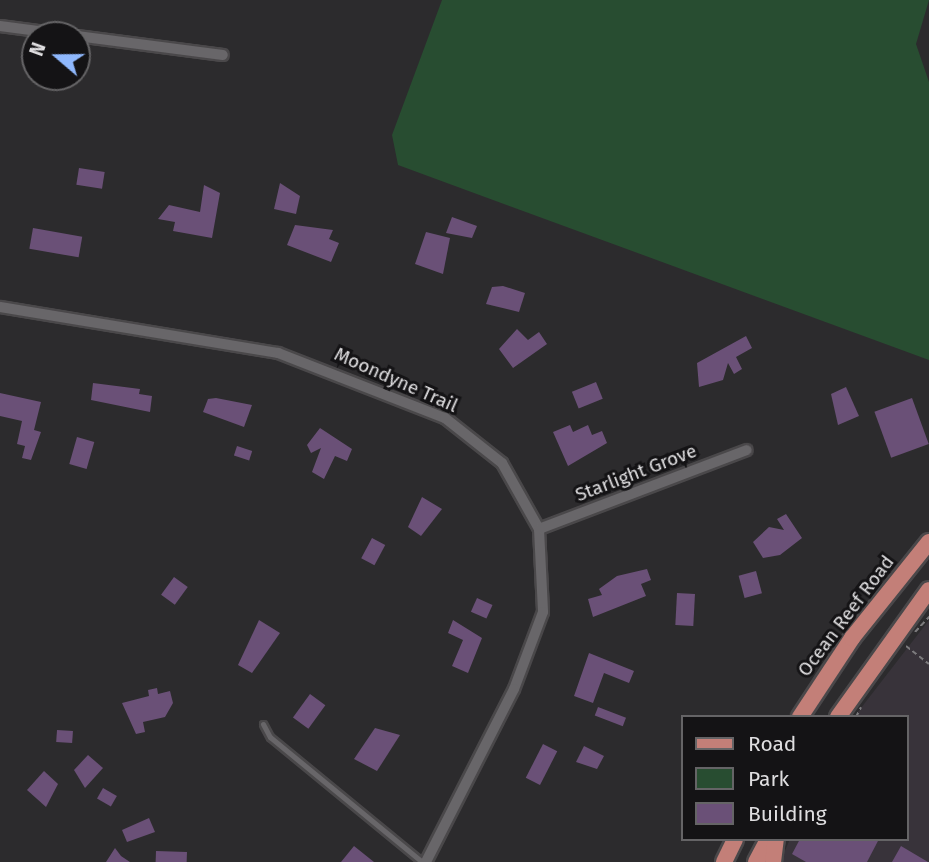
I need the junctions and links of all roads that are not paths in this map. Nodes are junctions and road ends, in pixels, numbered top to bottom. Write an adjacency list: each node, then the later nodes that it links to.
1 (0, 26): 2 (street)
2 (21, 29)
3 (91, 38): 4 (street)
4 (223, 55)
5 (0, 307): 7 (street, Moondyne Trail)
6 (747, 450): 7 (street, Starlight Grove)
7 (539, 529): 16 (street, Moondyne Trail)
8 (929, 542): 10 (main road, Ocean Reef Road)
9 (929, 590): 11 (main road)
10 (801, 715)
11 (839, 715)
12 (263, 724): 16 (lane)
13 (734, 841): 17 (main road)
14 (767, 841): 18 (main road)
15 (776, 841): 19 (main road)
16 (424, 862)
17 (724, 862)
18 (756, 862)
19 (773, 862)

